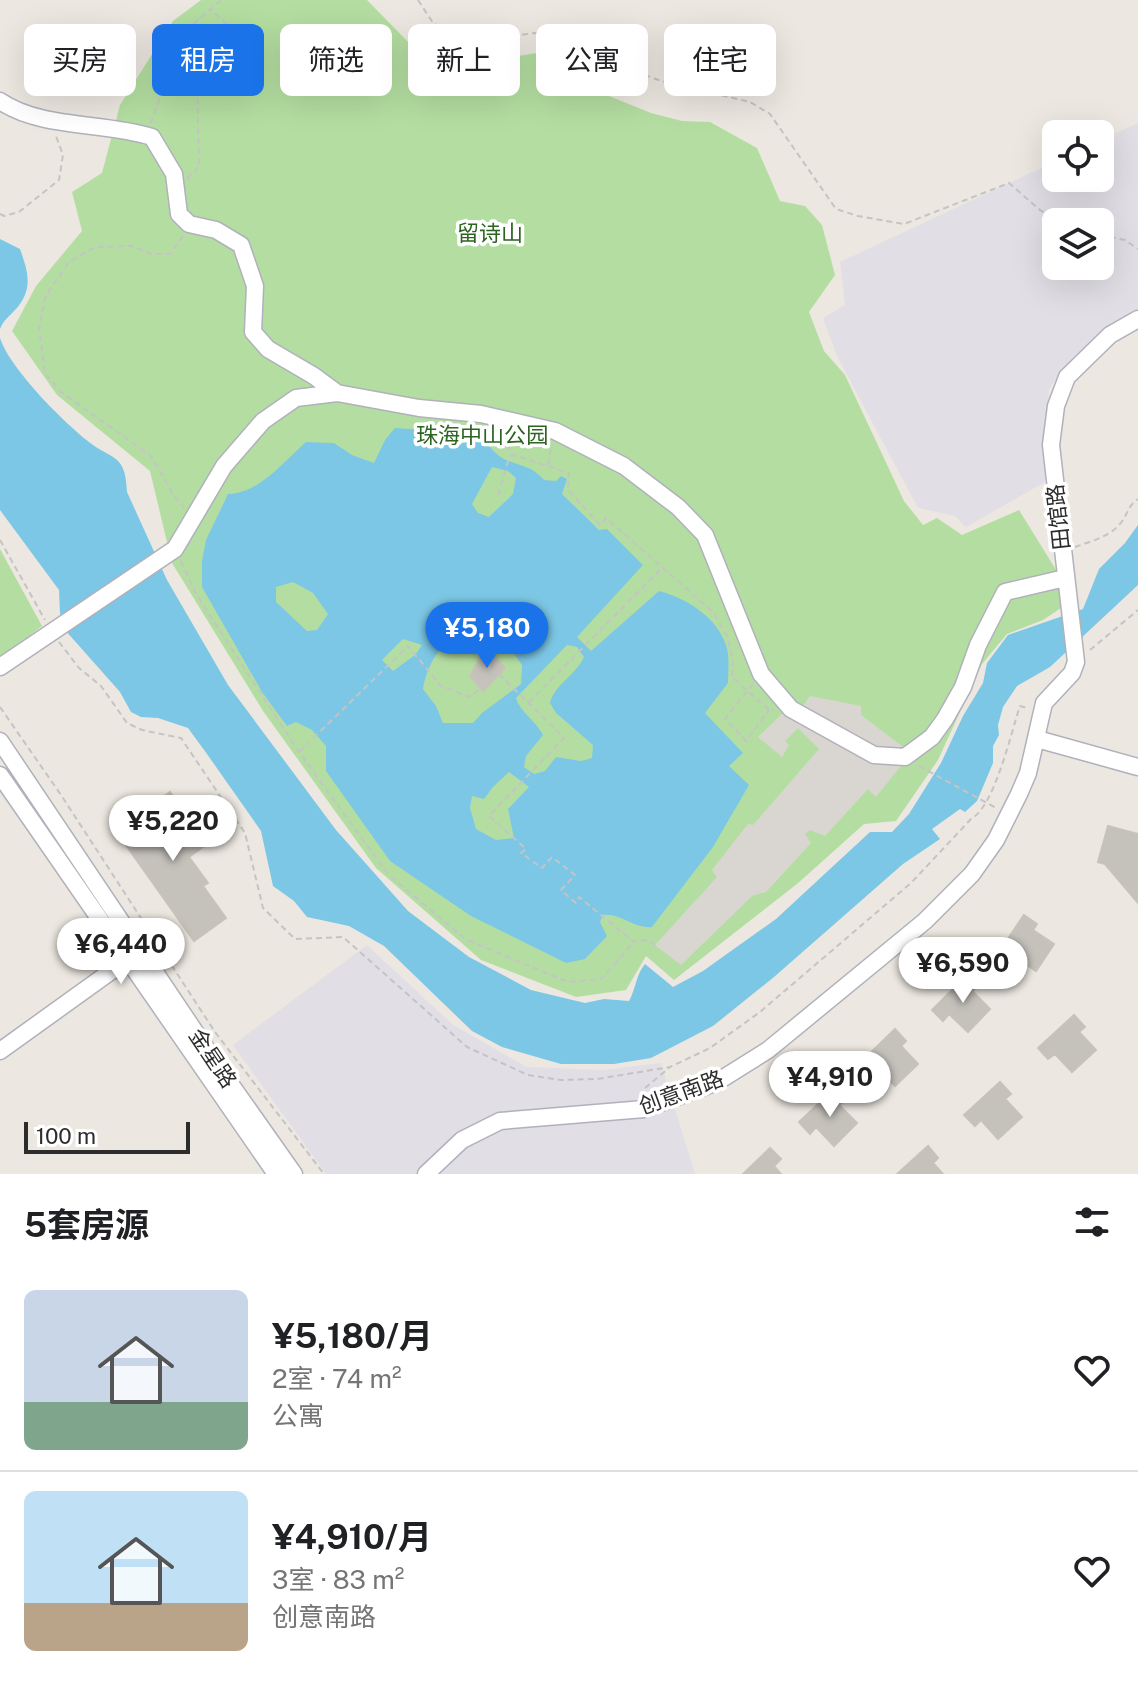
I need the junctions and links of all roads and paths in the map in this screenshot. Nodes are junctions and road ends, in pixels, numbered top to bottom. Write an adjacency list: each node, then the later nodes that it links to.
1 (221, 0): 3 (path)
2 (418, 0): 8 (path)
3 (210, 9): 6 (path); 7 (path)
4 (0, 101): 5 (street)
5 (56, 119): 6 (street); 9 (path)
6 (144, 135): 7 (street)
7 (175, 185): 10 (street)
8 (1042, 211)
9 (0, 214)
10 (189, 224): 14 (street); 21 (path)
11 (1114, 238): 12 (path)
12 (1138, 249)
13 (1138, 319): 24 (street, 田馆路)
14 (337, 393): 15 (street); 21 (street)
15 (481, 414): 16 (street); 17 (path)
16 (555, 431): 18 (path); 32 (street)
17 (511, 454): 18 (path); 19 (path)
18 (548, 466): 25 (path)
19 (498, 495)
20 (1138, 499): 24 (path)
21 (193, 518): 23 (street)
22 (0, 540): 28 (path)
23 (175, 549): 28 (street); 42 (path)
24 (1062, 551): 26 (street, 田馆路)
25 (661, 568): 34 (path); 35 (path)
26 (1065, 578): 29 (street, 田馆路); 37 (street)
27 (1138, 610): 29 (path)
28 (52, 632): 30 (street); 51 (path)
29 (1076, 662): 39 (street)
30 (0, 667)
31 (499, 674): 35 (path)
32 (761, 674): 34 (path); 37 (street)
33 (481, 688): 42 (path)
34 (746, 690): 38 (path); 38 (path)
35 (528, 703): 47 (path)
36 (0, 707): 55 (path)
37 (791, 709): 38 (path)
38 (769, 710)
39 (1042, 712): 40 (street); 46 (path)
40 (1037, 739): 43 (street); 56 (street, 创意南路)
41 (0, 741): 49 (street, 金星路)
42 (299, 752): 47 (path)
43 (1138, 767)
44 (930, 772): 46 (path)
45 (0, 775): 49 (street, 金星路)
46 (985, 803): 51 (path)
47 (634, 942): 48 (path)
48 (655, 945)
49 (134, 955): 50 (street); 53 (street, 金星路); 54 (street, 金星路)
50 (0, 1051)
51 (670, 1067): 52 (path)
52 (645, 1088)
53 (276, 1174)
54 (294, 1174)
55 (324, 1174)
56 (426, 1174)

